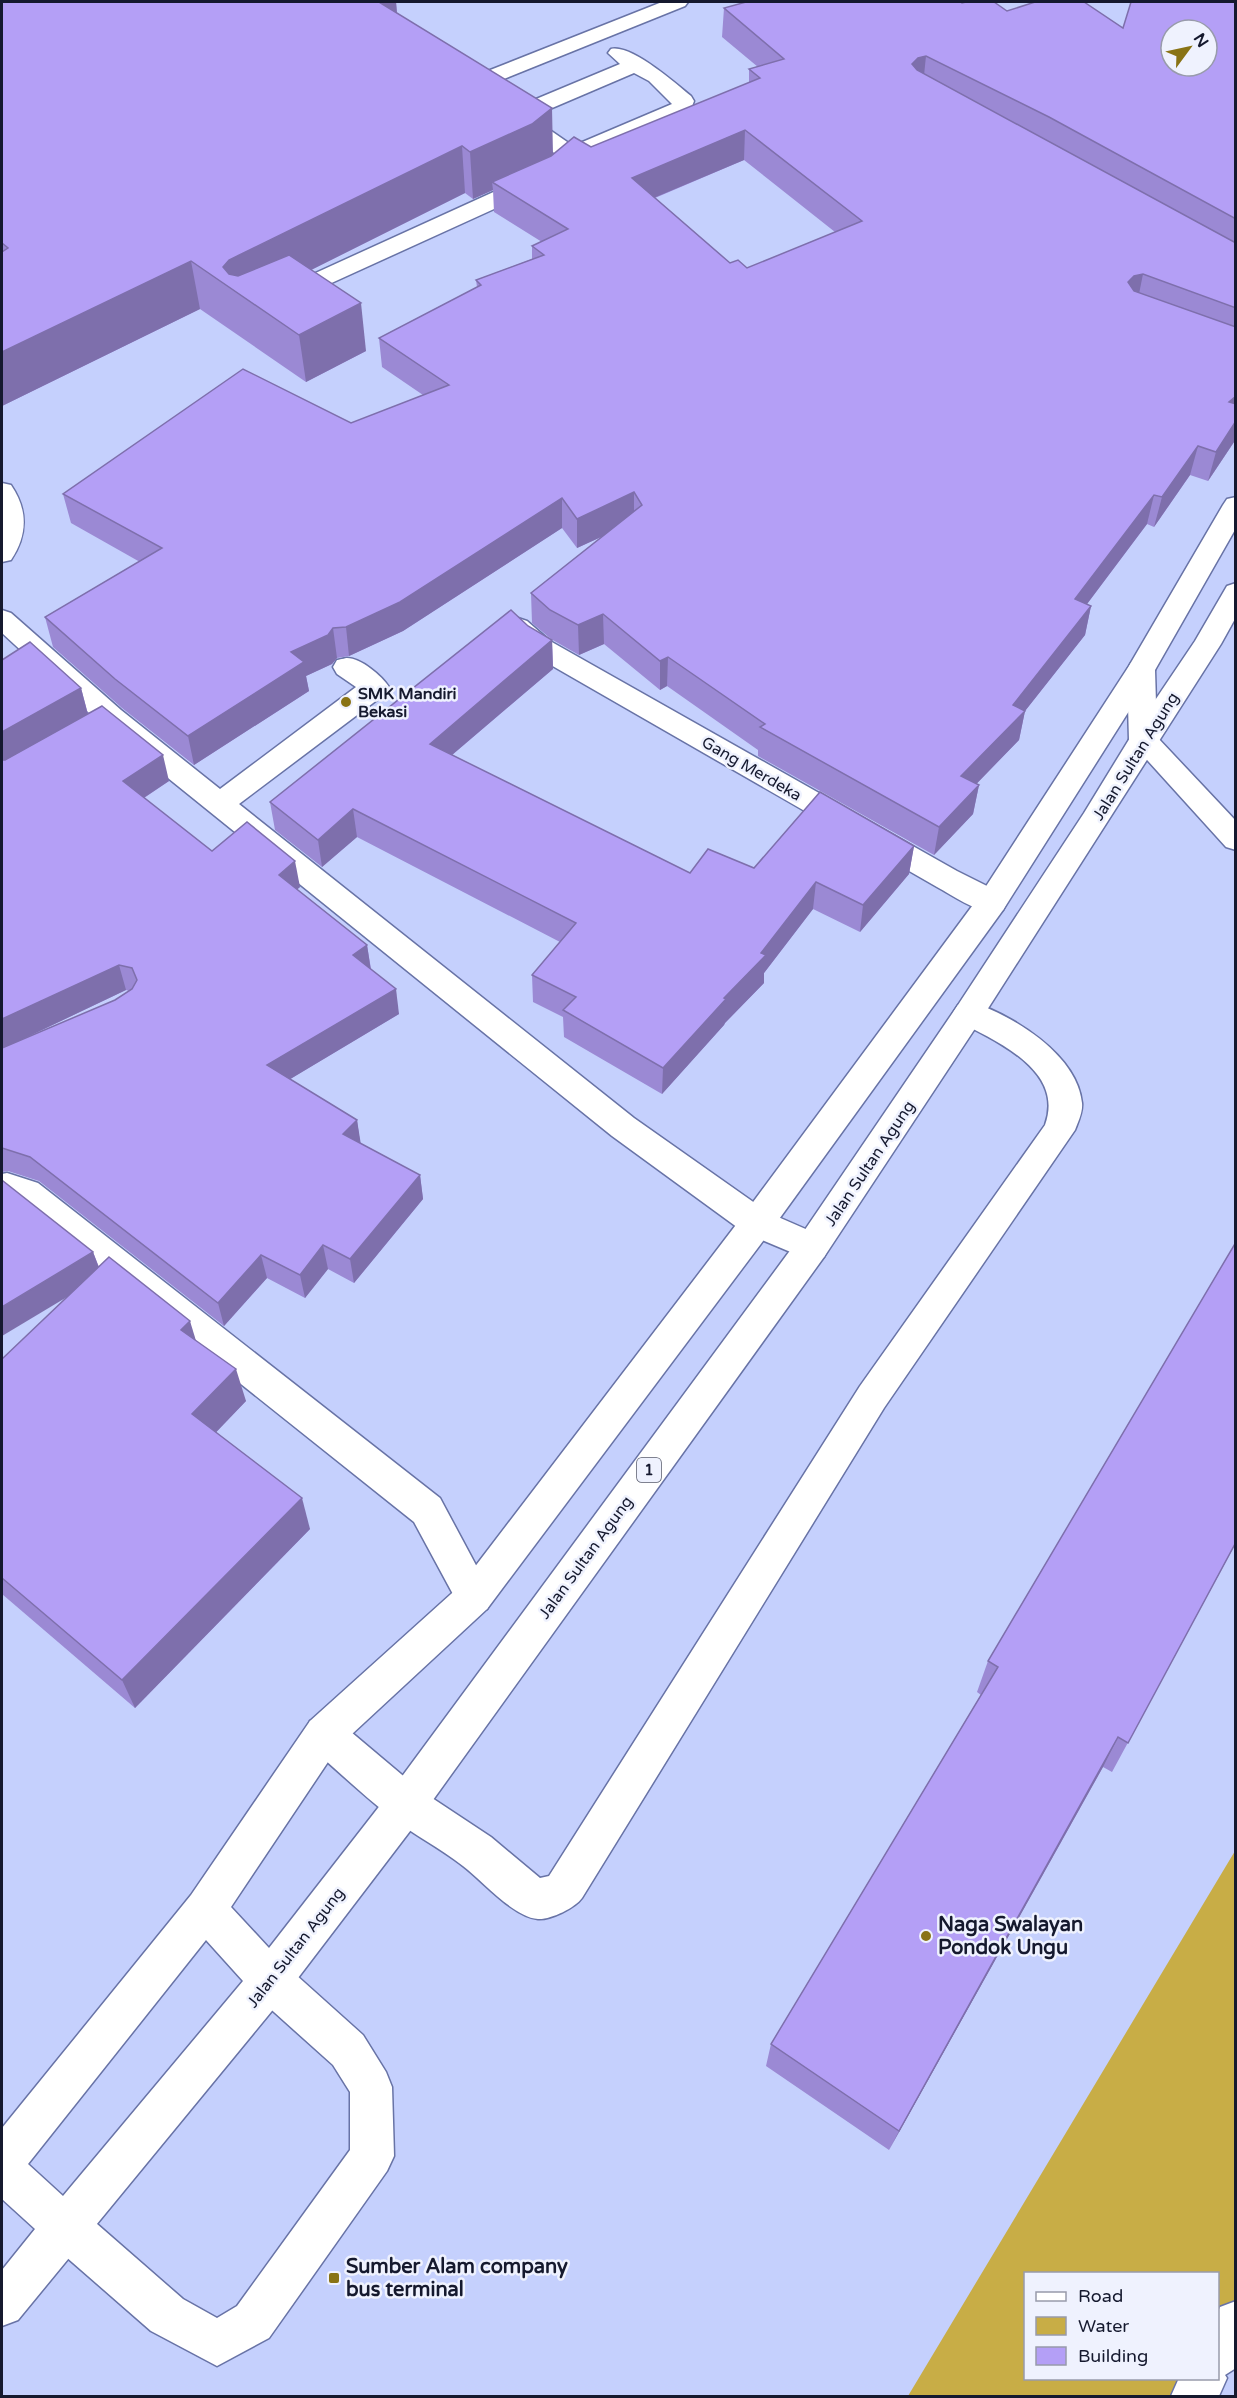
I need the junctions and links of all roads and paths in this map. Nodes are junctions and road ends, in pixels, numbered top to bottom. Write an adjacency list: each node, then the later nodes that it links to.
1 (678, 2): 2 (main road)
2 (594, 37): 3 (main road); 4 (main road)
3 (635, 65): 4 (main road); 5 (main road)
4 (514, 116): 5 (main road)
5 (571, 155): 6 (main road)
6 (267, 304)
7 (2, 491): 9 (main road)
8 (1236, 506): 14 (main road)
9 (2, 554)
10 (1236, 592): 15 (main road, Jalan Sultan Agung / 1)
11 (2, 619): 16 (main road)
12 (518, 627): 18 (main road, Gang Merdeka)
13 (347, 667): 16 (main road)
14 (1141, 670): 15 (main road); 18 (main road)
15 (1143, 740): 17 (main road); 19 (main road, Jalan Sultan Agung / 1)
16 (219, 804): 21 (main road)
17 (1236, 840)
18 (992, 902): 21 (main road)
19 (969, 1013): 22 (main road, Jalan Sultan Agung / 1); 25 (main road)
20 (2, 1188): 23 (main road)
21 (757, 1223): 22 (main road); 23 (main road)
22 (812, 1247): 25 (main road, Jalan Sultan Agung / 1)
23 (474, 1597): 24 (main road)
24 (324, 1734): 25 (main road); 26 (main road)
25 (406, 1804): 27 (main road, Jalan Sultan Agung / 1)
26 (205, 1909): 27 (main road); 28 (main road)
27 (270, 1980): 30 (main road, Jalan Sultan Agung / 1); 30 (main road)
28 (2, 2162)
29 (2, 2171): 30 (main road)
30 (65, 2226): 31 (main road, Jalan Sultan Agung / 1)
31 (2, 2304)
32 (1236, 2323): 33 (main road)
33 (1219, 2353)
34 (1203, 2380): 35 (main road)
35 (1194, 2397)

